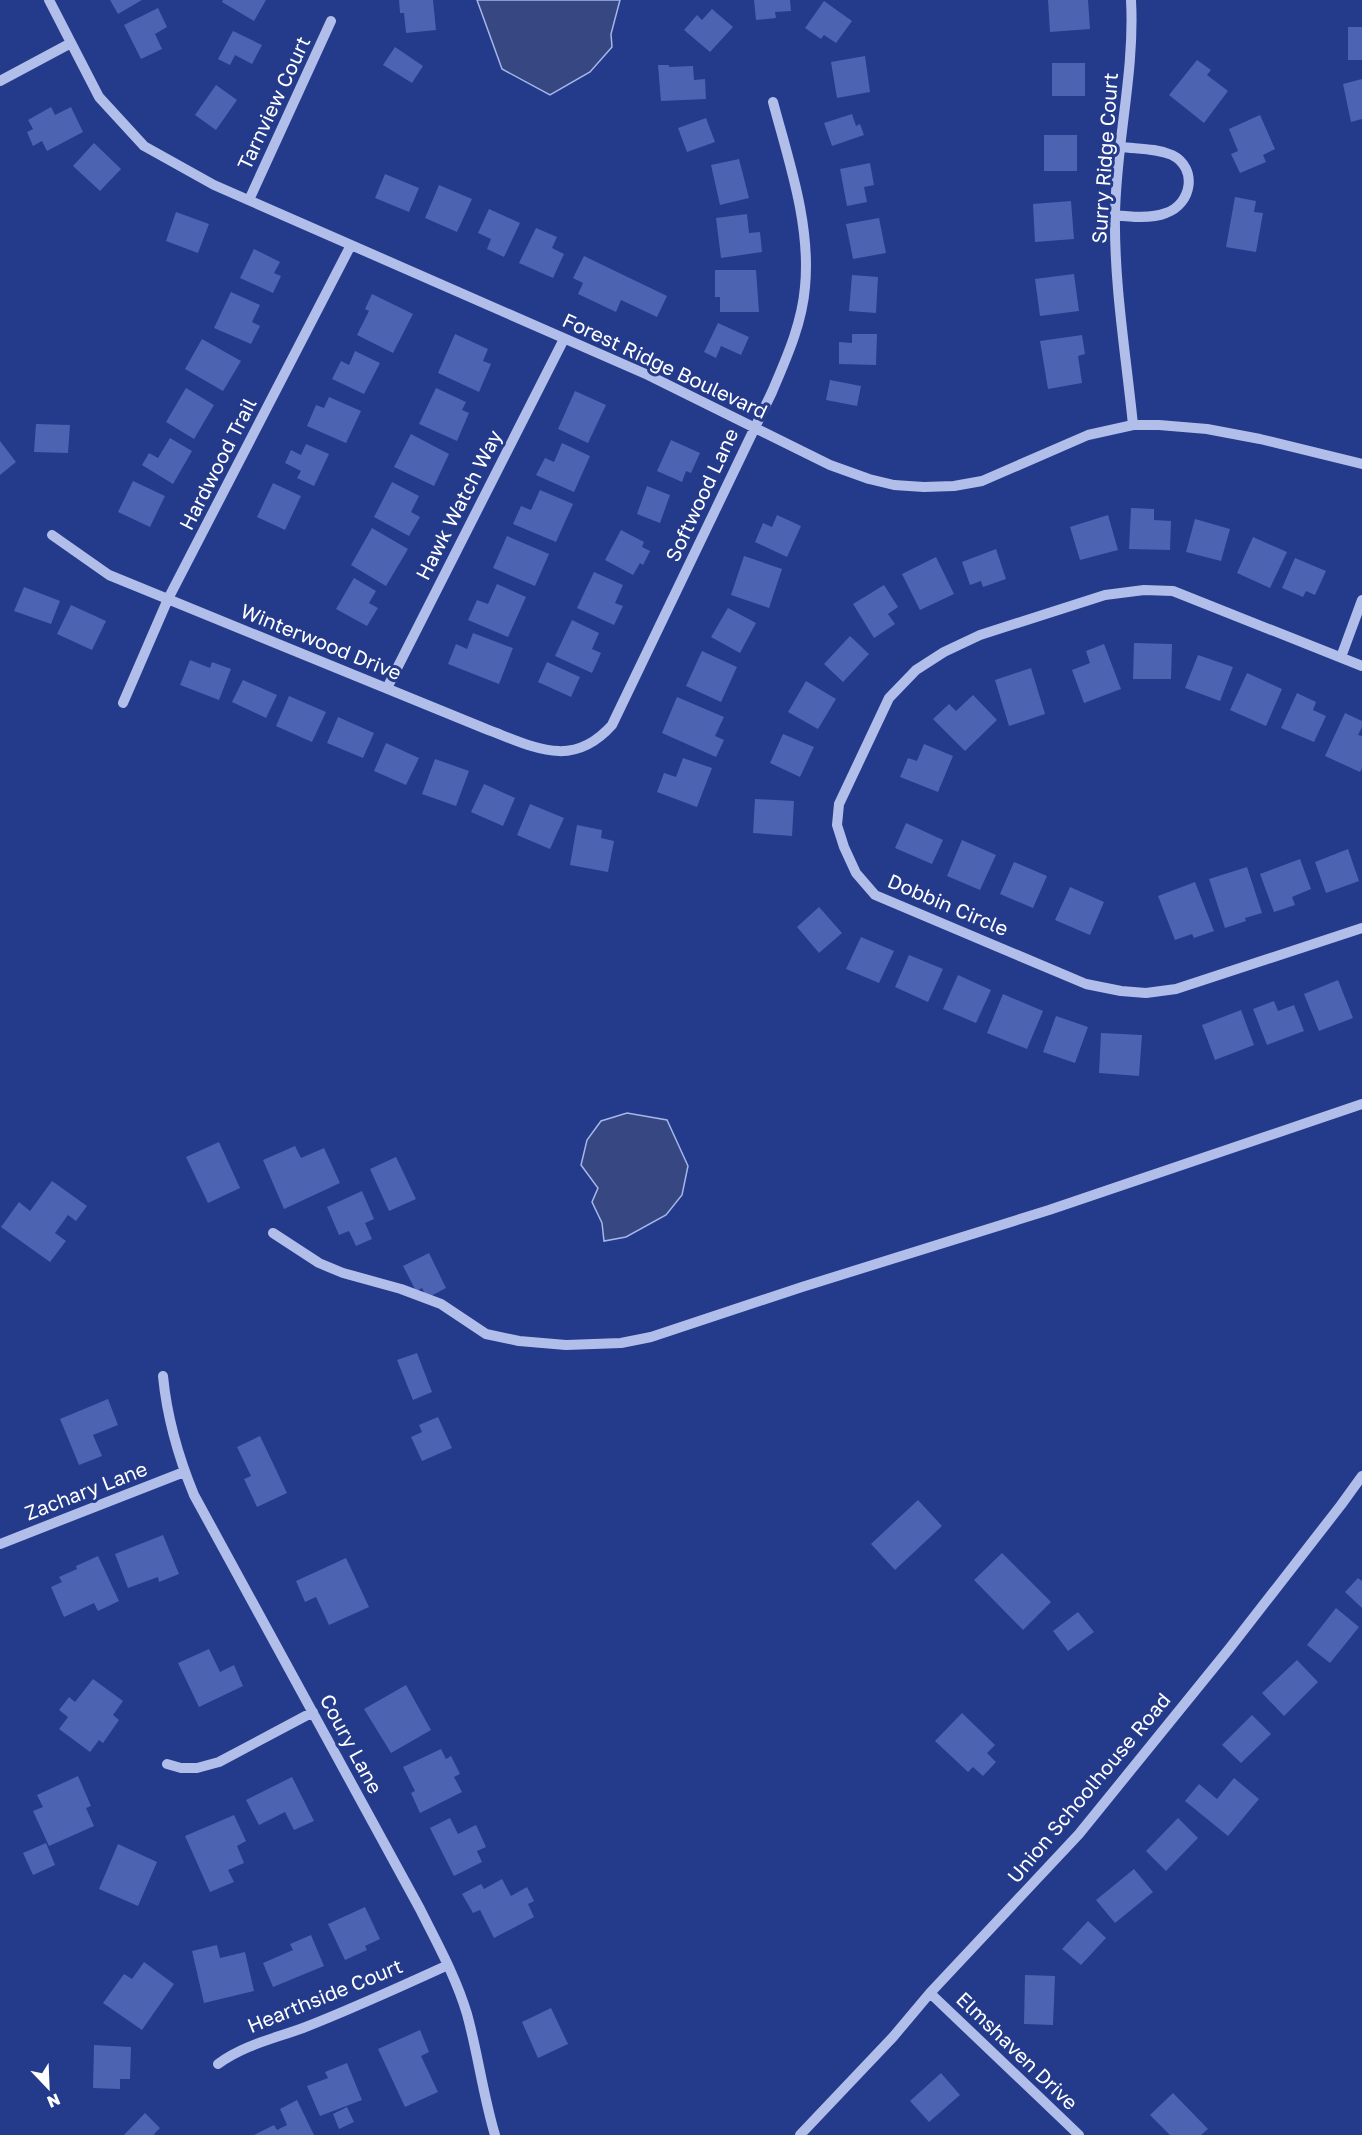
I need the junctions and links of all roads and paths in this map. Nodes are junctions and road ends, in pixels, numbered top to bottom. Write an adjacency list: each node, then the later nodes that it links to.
1 (49, 0): 4 (street, Forest Ridge Boulevard)
2 (1131, 0): 7 (street, Surry Ridge Court)
3 (331, 21): 8 (street, Tarnview Court)
4 (71, 43): 5 (street); 8 (street, Forest Ridge Boulevard)
5 (0, 81)
6 (773, 102): 13 (street, Softwood Lane)
7 (1121, 147): 9 (street, Surry Ridge Court); 9 (street)
8 (249, 201): 10 (street, Forest Ridge Boulevard)
9 (1115, 215): 12 (street, Surry Ridge Court)
10 (351, 245): 11 (street, Forest Ridge Boulevard); 16 (street, Hardwood Trail)
11 (564, 339): 13 (street, Forest Ridge Boulevard); 20 (street, Hawk Watch Way)
12 (1134, 425): 13 (street, Forest Ridge Boulevard); 14 (street, Forest Ridge Boulevard)
13 (754, 426): 22 (street, Softwood Lane)
14 (1362, 464)
15 (52, 535): 16 (street, Winterwood Drive)
16 (168, 599): 20 (street, Winterwood Drive); 21 (street, Hardwood Trail)
17 (1362, 600): 18 (street)
18 (1341, 657): 19 (street, Dobbin Circle); 23 (street, Dobbin Circle)
19 (1362, 666)
20 (387, 688): 22 (street, Winterwood Drive)
21 (123, 703)
22 (588, 746)
23 (1362, 928)
24 (1362, 1104): 25 (street)
25 (273, 1233)
26 (163, 1376): 27 (street, Coury Lane)
27 (184, 1472): 29 (street, Zachary Lane); 30 (street, Coury Lane)
28 (1362, 1476): 33 (street, Union Schoolhouse Road)
29 (0, 1544)
30 (313, 1712): 31 (street); 32 (street, Coury Lane)
31 (167, 1764)
32 (448, 1965): 34 (street, Hearthside Court); 35 (street, Coury Lane)
33 (930, 1993): 36 (street, Union Schoolhouse Road); 37 (street, Elmshaven Drive)
34 (218, 2064)
35 (495, 2135)
36 (800, 2135)
37 (1079, 2135)

